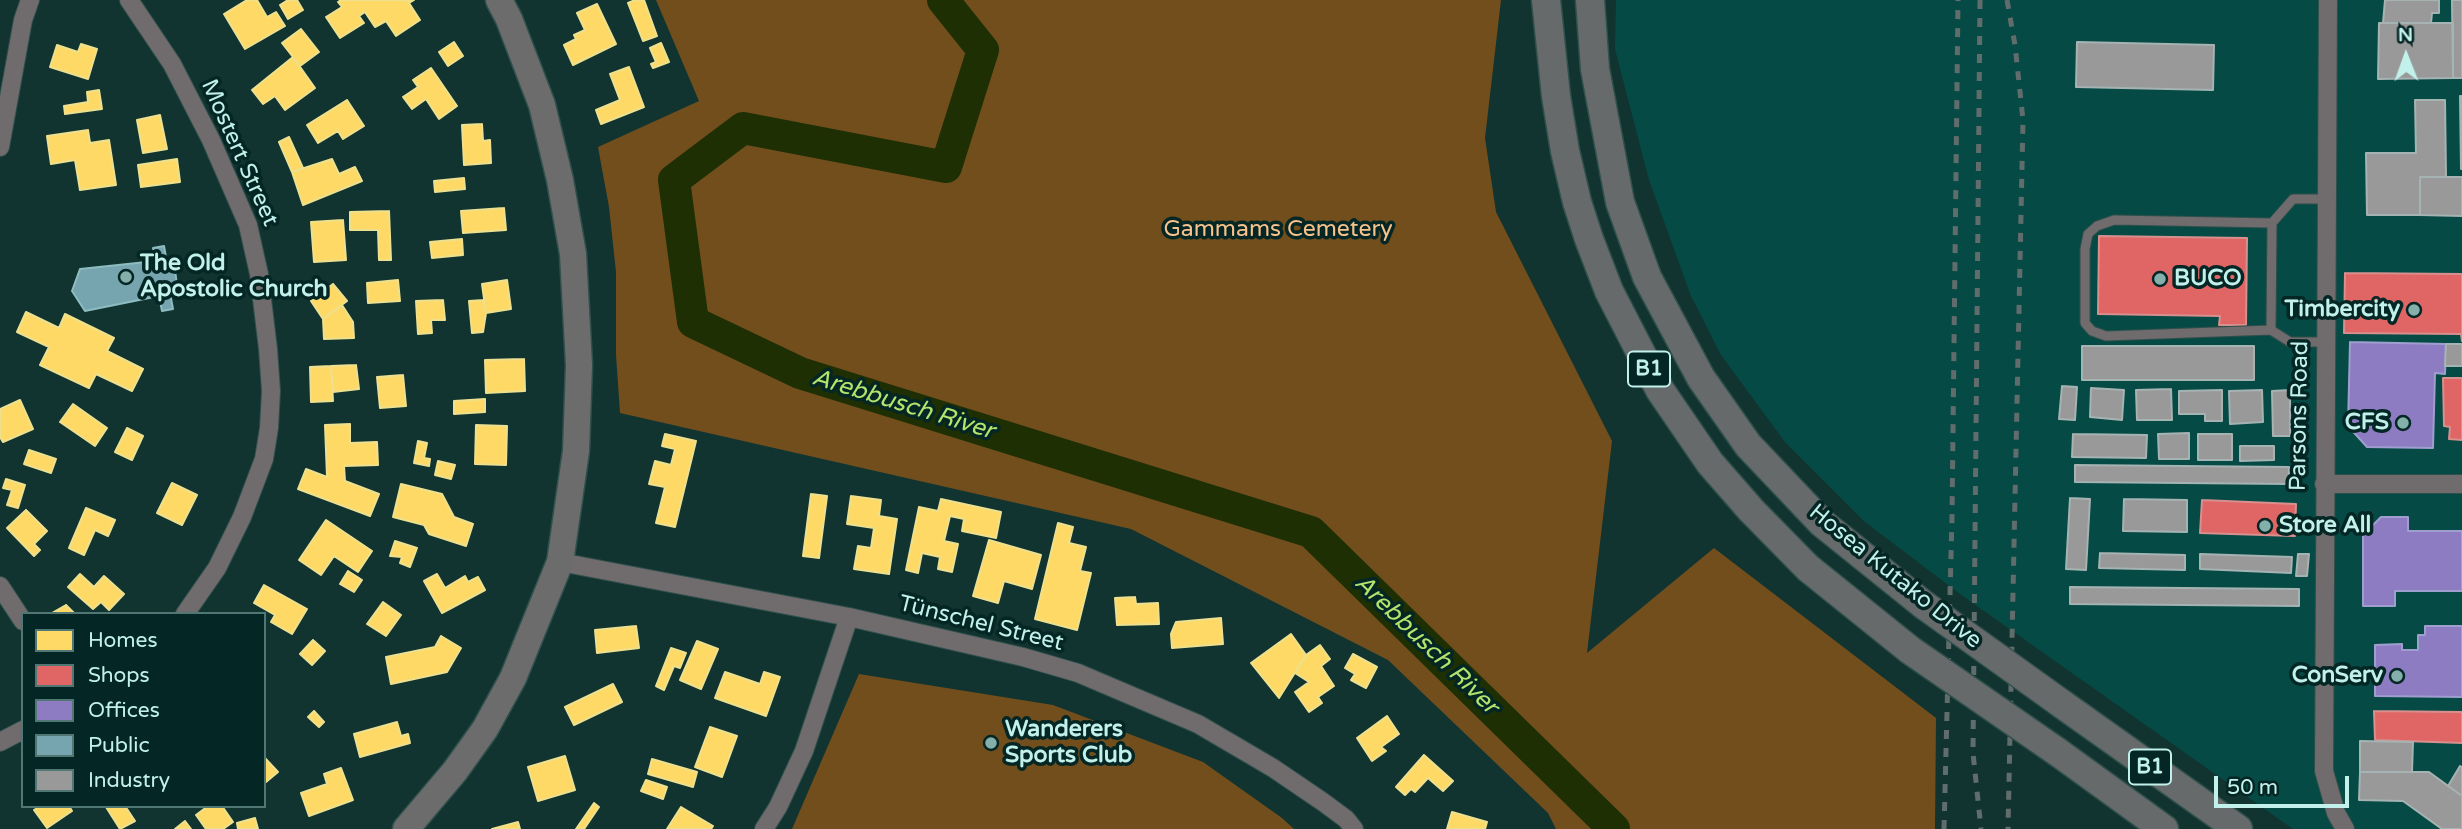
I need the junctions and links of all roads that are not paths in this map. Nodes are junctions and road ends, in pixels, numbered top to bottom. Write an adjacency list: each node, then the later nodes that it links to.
1 (21, 0): 8 (street)
2 (30, 0): 8 (street)
3 (129, 0): 18 (street, Mostert Street)
4 (499, 0): 16 (street)
5 (1546, 0): 26 (main road, Hosea Kutako Drive / B1, bridge)
6 (1590, 0): 27 (main road, Hosea Kutako Drive / B1, bridge)
7 (2328, 0): 10 (street, Parsons Road)
8 (23, 20): 9 (street)
9 (0, 147)
10 (2328, 200): 11 (lane); 13 (street, Parsons Road)
11 (2272, 223): 12 (lane); 12 (lane)
12 (2271, 330): 13 (lane)
13 (2325, 342): 14 (street, Parsons Road)
14 (2324, 484): 15 (street); 28 (street, Parsons Road)
15 (2462, 484)
16 (560, 562): 19 (street, Tünschel Street); 23 (street)
17 (0, 586): 20 (street)
18 (186, 612)
19 (849, 617): 24 (street); 25 (street, Tünschel Street)
20 (21, 618)
21 (21, 731): 22 (street)
22 (0, 742)
23 (406, 829)
24 (764, 829)
25 (1354, 829)
26 (2165, 829)
27 (2238, 829)
28 (2345, 829)

